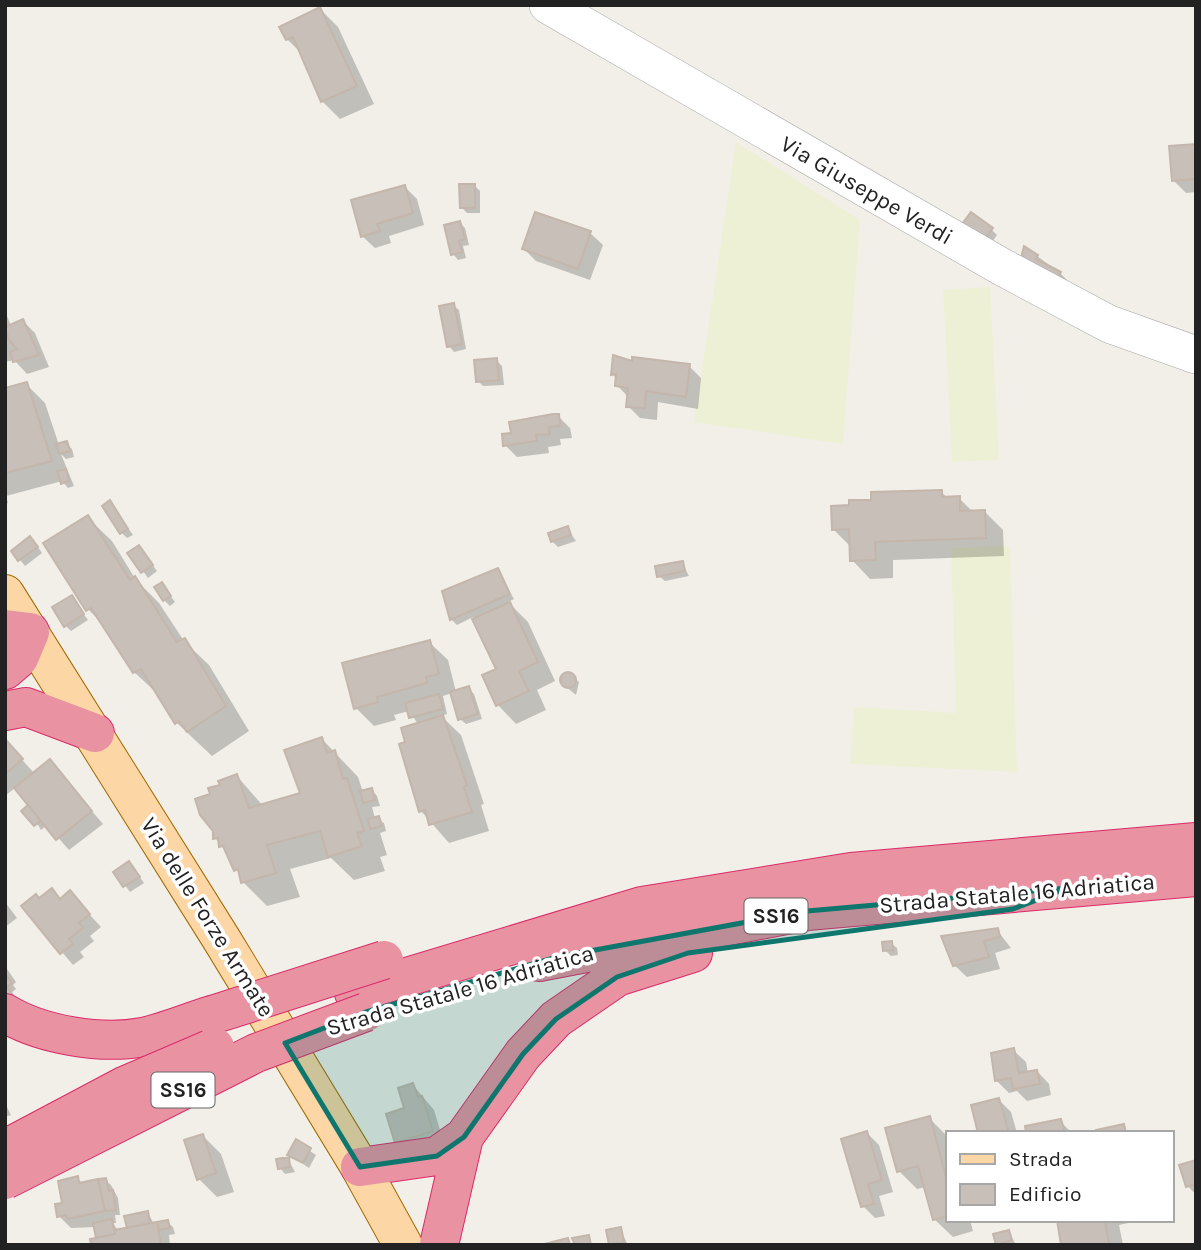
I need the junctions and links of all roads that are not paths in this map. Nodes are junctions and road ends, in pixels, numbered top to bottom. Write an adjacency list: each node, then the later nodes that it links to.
1 (548, 5): 2 (street, Via Giuseppe Verdi)
2 (1196, 355)
3 (5, 594): 4 (main road, Via delle Forze Armate)
4 (18, 630): 5 (highway); 7 (main road, Via delle Forze Armate)
5 (5, 670)
6 (5, 711): 7 (highway)
7 (94, 733): 16 (main road, Via delle Forze Armate)
8 (1196, 842): 11 (highway, Strada Statale 16 Adriatica / SS16)
9 (1196, 877): 10 (highway, Strada Statale 16 Adriatica / SS16)
10 (1068, 888): 12 (highway, Strada Statale 16 Adriatica / SS16); 14 (highway, SS16)
11 (642, 906): 12 (highway, Strada Statale 16 Adriatica / SS16); 13 (highway, SS16, bridge)
12 (360, 1003): 15 (highway, Strada Statale 16 Adriatica / SS16, bridge); 17 (highway, Strada Statale 16 Adriatica / SS16, bridge)
13 (5, 1013)
14 (464, 1138): 16 (highway, SS16); 19 (highway, SS16)
15 (5, 1149)
16 (360, 1167): 18 (main road, Via delle Forze Armate)
17 (5, 1180)
18 (403, 1245)
19 (439, 1245)

